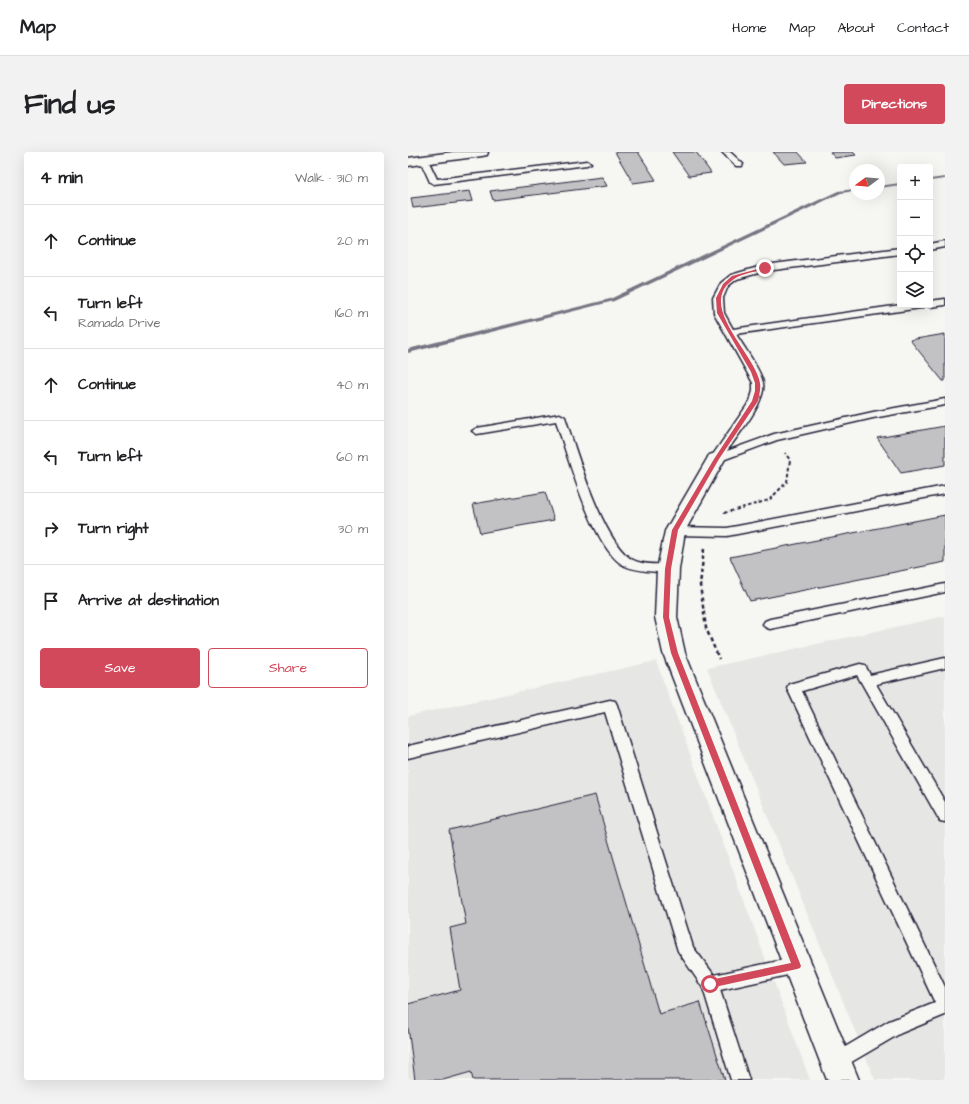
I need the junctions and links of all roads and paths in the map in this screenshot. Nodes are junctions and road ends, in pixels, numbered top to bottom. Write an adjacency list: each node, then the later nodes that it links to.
1 (482, 152): 3 (street)
2 (726, 152): 7 (lane)
3 (452, 154): 4 (street)
4 (424, 160): 5 (street); 6 (lane)
5 (408, 162)
6 (587, 163)
7 (739, 164)
8 (945, 244): 9 (lane)
9 (933, 246)
10 (897, 251): 14 (lane)
11 (945, 302): 12 (lane)
12 (933, 304)
13 (900, 308): 14 (lane)
14 (730, 332): 17 (lane)
15 (945, 402): 17 (lane)
16 (477, 431): 20 (lane)
17 (716, 459): 19 (street)
18 (945, 490): 19 (lane)
19 (675, 531): 20 (street)
20 (668, 569): 27 (street)
21 (945, 588): 22 (lane)
22 (770, 624)
23 (945, 663): 24 (lane)
24 (867, 681): 26 (lane); 29 (lane)
25 (408, 752): 28 (lane)
26 (945, 816)
27 (797, 966): 28 (lane); 30 (street)
28 (710, 984): 31 (lane)
29 (945, 1006): 30 (lane)
30 (839, 1071)
31 (740, 1080)

